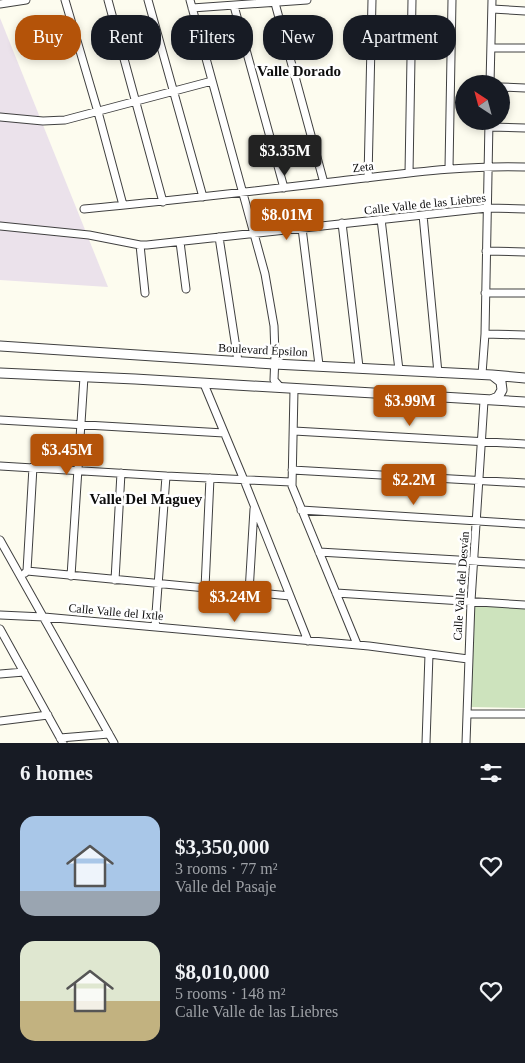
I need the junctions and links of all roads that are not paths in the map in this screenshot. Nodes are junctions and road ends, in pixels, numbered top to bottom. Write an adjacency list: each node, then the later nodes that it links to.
1 (26, 0): 12 (street)
2 (65, 0): 25 (street)
3 (108, 0): 24 (street)
4 (148, 0): 23 (street)
5 (190, 0): 14 (street)
6 (307, 0): 11 (street)
7 (372, 0): 34 (street)
8 (412, 0): 33 (street)
9 (452, 0): 32 (street)
10 (492, 0): 15 (street)
11 (275, 2): 13 (street); 35 (street)
12 (0, 4)
13 (234, 6): 14 (street); 36 (street)
14 (192, 8): 20 (street)
15 (492, 10): 16 (street); 17 (street)
16 (525, 10)
17 (491, 48): 18 (street); 19 (street)
18 (525, 48)
19 (490, 75)
20 (212, 81): 23 (street); 37 (street)
21 (510, 87): 22 (street)
22 (525, 88)
23 (174, 91): 24 (street); 38 (street)
24 (136, 102): 25 (street); 39 (street)
25 (98, 112): 26 (street); 40 (street)
26 (0, 118)
27 (510, 126): 28 (street)
28 (525, 128)
29 (489, 130): 30 (street)
30 (488, 166): 31 (street, Zeta); 32 (street, Zeta); 41 (street)
31 (525, 167)
32 (449, 168): 33 (street, Zeta)
33 (409, 173): 34 (street, Zeta)
34 (368, 178): 35 (street, Zeta)
35 (324, 183): 36 (street, Zeta)
36 (284, 188): 37 (street, Zeta)
37 (244, 193): 38 (street, Zeta); 49 (street)
38 (203, 197): 39 (street, Zeta)
39 (163, 202): 40 (street, Zeta)
40 (123, 205): 42 (street, Zeta)
41 (487, 208): 43 (street, Calle Valle de las Liebres); 44 (street, Calle Valle de las Liebres); 53 (street)
42 (84, 209)
43 (525, 209)
44 (423, 214): 45 (street, Calle Valle de las Liebres); 68 (street)
45 (381, 219): 46 (street, Calle Valle de las Liebres); 66 (street)
46 (342, 223): 48 (street, Calle Valle de las Liebres); 65 (street)
47 (0, 226): 52 (street, Calle Valle de las Liebres)
48 (302, 228): 49 (street, Calle Valle de las Liebres); 64 (street)
49 (254, 233): 50 (street, Calle Valle de las Liebres); 63 (street)
50 (219, 237): 51 (street, Calle Valle de las Liebres); 62 (street)
51 (180, 242): 52 (street, Calle Valle de las Liebres); 55 (street)
52 (140, 245): 56 (street)
53 (486, 251): 54 (street); 57 (street)
54 (525, 252)
55 (186, 289)
56 (145, 293)
57 (485, 293): 58 (street); 59 (street)
58 (525, 293)
59 (485, 334): 60 (street); 69 (street)
60 (525, 335)
61 (0, 346): 62 (street, Boulevard Épsilon)
62 (238, 361): 63 (street, Boulevard Épsilon)
63 (274, 364): 64 (street, Boulevard Épsilon); 74 (street)
64 (319, 365): 65 (street, Boulevard Épsilon)
65 (359, 368): 66 (street, Boulevard Épsilon)
66 (399, 370): 68 (street, Boulevard Épsilon)
67 (0, 373): 71 (street)
68 (438, 373): 69 (street, Boulevard Épsilon)
69 (482, 374): 70 (street, Boulevard Épsilon)
70 (492, 375): 72 (street, Boulevard Épsilon); 76 (street)
71 (84, 377): 73 (street); 79 (street)
72 (525, 378)
73 (204, 384): 74 (street); 81 (street)
74 (282, 389): 75 (street)
75 (294, 390): 76 (street); 80 (street)
76 (486, 401): 77 (street); 82 (street, Calle Valle del Desván)
77 (525, 402)
78 (0, 420): 79 (street)
79 (82, 425): 81 (street); 86 (street)
80 (294, 431): 82 (street); 87 (street)
81 (224, 433): 91 (street)
82 (481, 442): 83 (street); 92 (street, Calle Valle del Desván)
83 (525, 444)
84 (0, 466): 85 (street)
85 (33, 467): 86 (street); 103 (street)
86 (78, 470): 88 (street); 105 (street)
87 (292, 470): 92 (street); 93 (street)
88 (121, 473): 89 (street); 106 (street)
89 (166, 476): 90 (street); 107 (street)
90 (210, 478): 91 (street); 108 (street)
91 (244, 480): 93 (street); 95 (street)
92 (479, 481): 94 (street); 97 (street, Calle Valle del Desván)
93 (291, 482): 96 (street)
94 (525, 483)
95 (254, 506): 109 (street); 111 (street)
96 (301, 510): 97 (street); 100 (street)
97 (476, 522): 98 (street); 101 (street, Calle Valle del Desván)
98 (525, 524)
99 (0, 540): 104 (street)
100 (319, 552): 101 (street); 110 (street)
101 (474, 561): 102 (street); 112 (street, Calle Valle del Desván)
102 (525, 564)
103 (27, 571): 104 (street); 105 (street)
104 (20, 576): 115 (street)
105 (71, 576): 106 (street)
106 (115, 580): 107 (street)
107 (159, 584): 108 (street); 116 (street)
108 (205, 588): 109 (street)
109 (249, 592): 111 (street)
110 (336, 593): 112 (street); 119 (street)
111 (290, 596): 118 (street)
112 (471, 601): 113 (street); 121 (street, Calle Valle del Desván)
113 (525, 604)
114 (0, 615): 115 (street, Calle Valle del Ixtle)
115 (44, 616): 116 (street, Calle Valle del Ixtle); 128 (street)
116 (156, 627): 118 (street, Calle Valle del Ixtle)
117 (0, 628): 122 (street)
118 (308, 641): 119 (street, Calle Valle del Ixtle)
119 (357, 644): 120 (street, Calle Valle del Ixtle)
120 (429, 654): 121 (street, Calle Valle del Ixtle); 131 (street)
121 (468, 659): 124 (street, Calle Valle del Desván)
122 (24, 672): 123 (street); 126 (street)
123 (0, 674)
124 (467, 714): 125 (street); 132 (street, Calle Valle del Desván)
125 (525, 714)
126 (48, 716): 127 (street); 129 (street)
127 (0, 721)
128 (109, 734): 129 (street); 130 (street)
129 (62, 740)
130 (114, 743)
131 (426, 743)
132 (466, 743)

